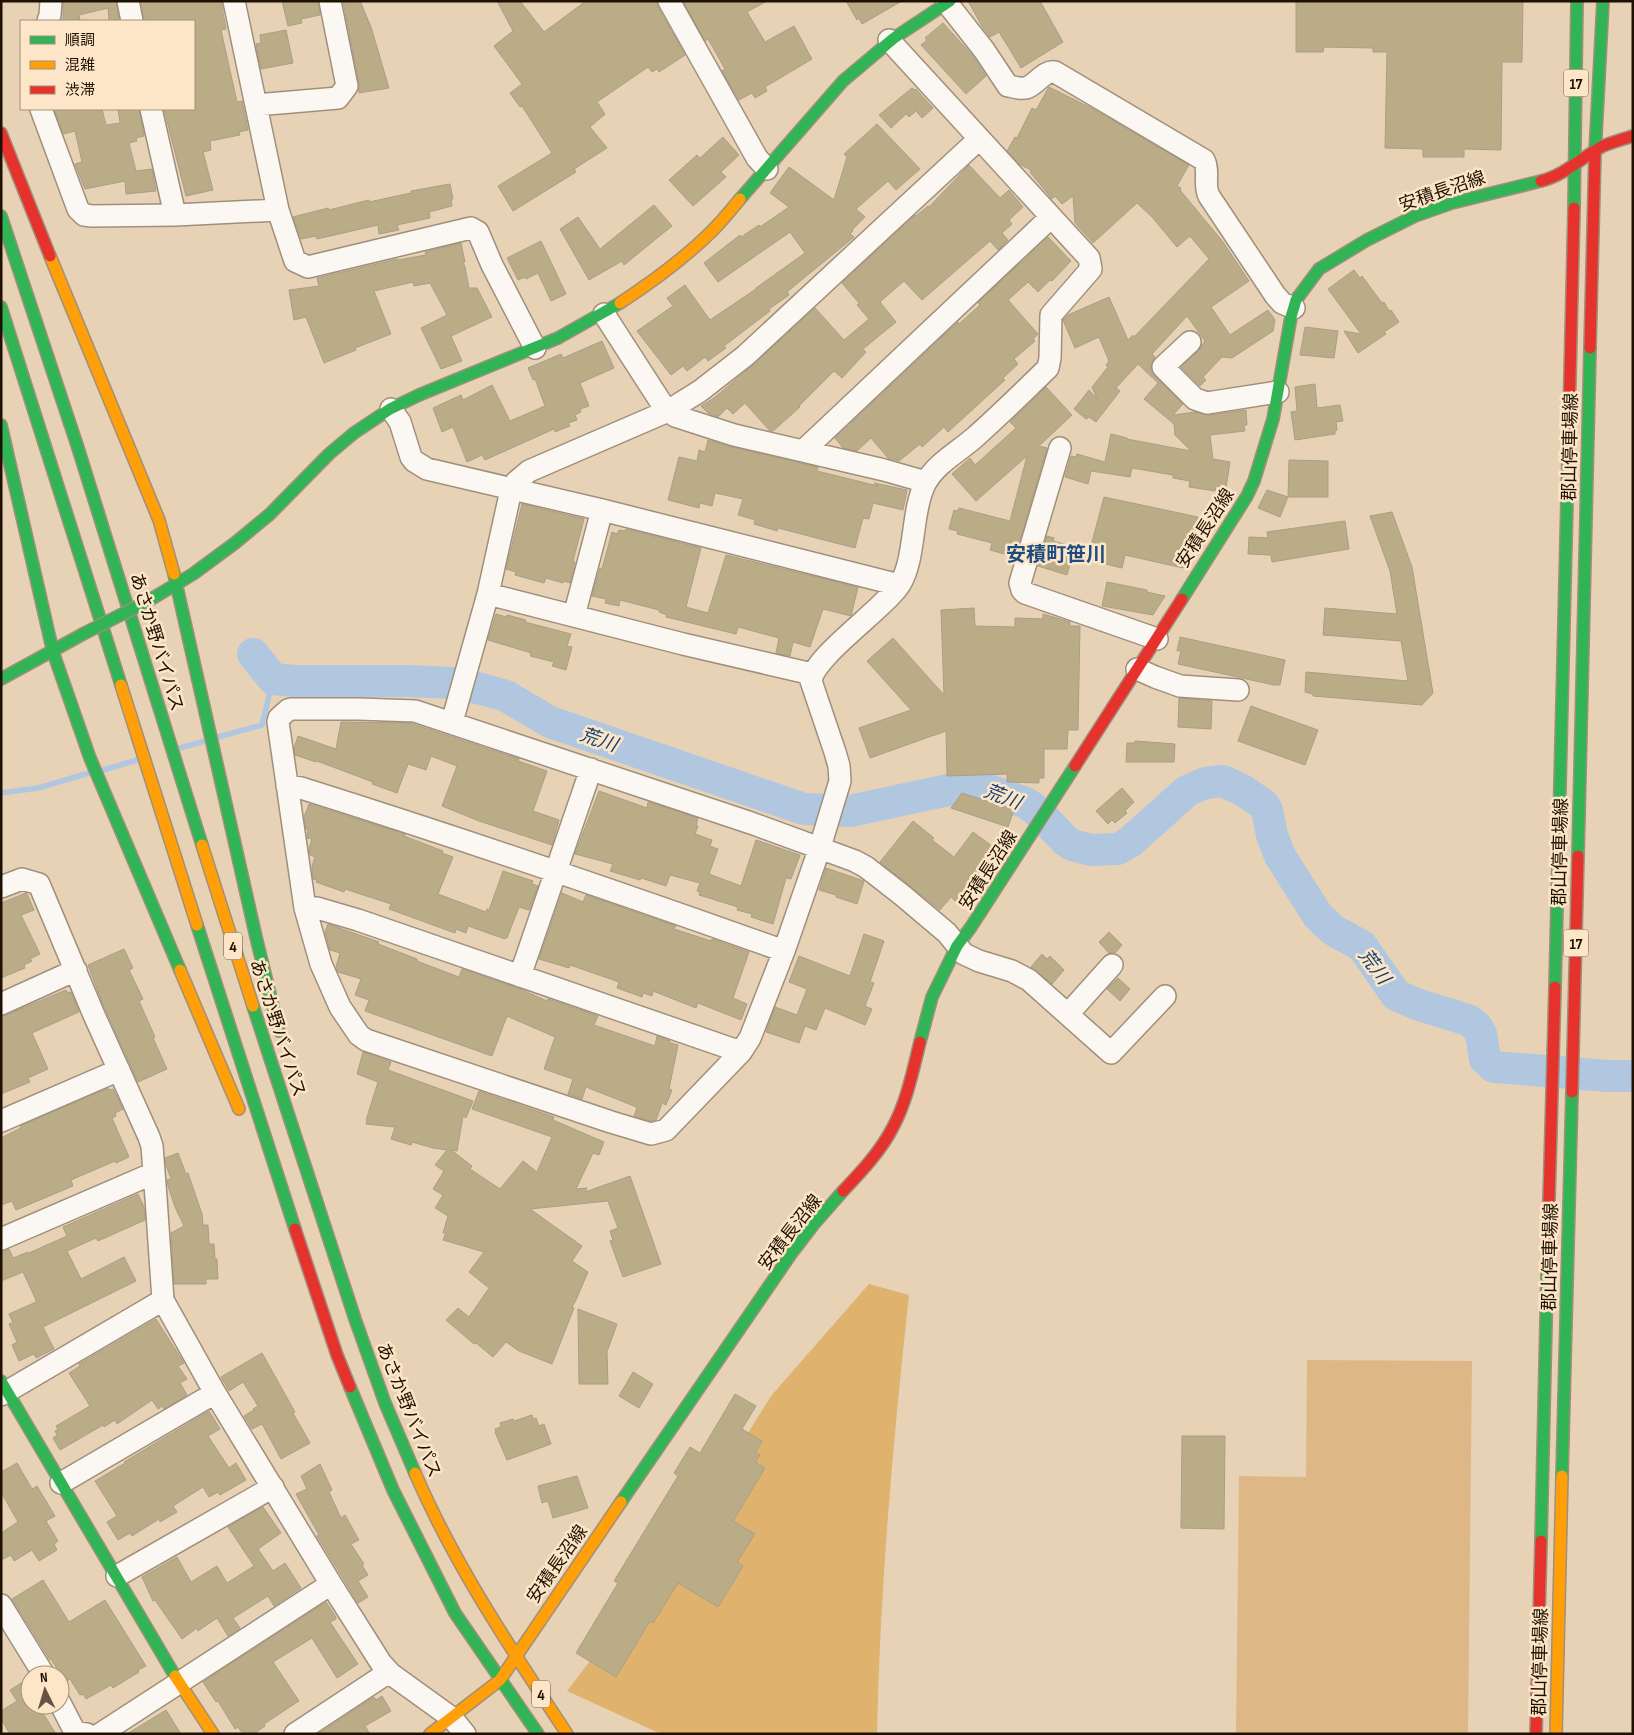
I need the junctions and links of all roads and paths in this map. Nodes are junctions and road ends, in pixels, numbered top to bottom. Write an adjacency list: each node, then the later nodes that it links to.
1 (50, 1): 9 (street)
2 (128, 1): 10 (street)
3 (234, 1): 12 (street)
4 (330, 1): 12 (street)
5 (669, 1): 20 (street)
6 (1577, 1): 19 (main road, 郡山停車場線 / 17)
7 (1603, 1): 18 (main road, 郡山停車場線 / 17)
8 (948, 2): 11 (main road); 26 (street)
9 (48, 20)
10 (132, 20)
11 (889, 40): 17 (street); 20 (main road)
12 (256, 105): 21 (street)
13 (41, 110): 22 (street)
14 (151, 110): 22 (street)
15 (1, 132): 39 (main road)
16 (1633, 136): 18 (main road, 安積長沼線)
17 (979, 139): 24 (street); 32 (street)
18 (1595, 152): 19 (main road, 安積長沼線); 98 (main road, 郡山停車場線 / 17)
19 (1575, 165): 26 (main road, 安積長沼線); 97 (main road, 郡山停車場線 / 17)
20 (767, 170): 27 (main road)
21 (278, 210): 22 (street); 29 (street)
22 (175, 215)
23 (1, 216): 74 (main road, あさか野バイパス / 4)
24 (1050, 218): 35 (street); 36 (street)
25 (1, 307): 73 (main road, 4)
26 (1294, 308): 30 (main road, 安積長沼線)
27 (604, 314): 29 (main road); 32 (street)
28 (1190, 342): 30 (street)
29 (535, 348): 31 (main road)
30 (1278, 392): 43 (main road, 安積長沼線)
31 (391, 409): 37 (street); 39 (main road)
32 (668, 411): 35 (street); 37 (street)
33 (1, 425): 44 (main road)
34 (1060, 448): 43 (street)
35 (804, 450): 36 (street)
36 (926, 482): 40 (street)
37 (513, 488): 38 (street); 41 (street)
38 (602, 510): 40 (street); 42 (street)
39 (177, 584): 44 (main road, bridge); 64 (main road)
40 (900, 585): 46 (street)
41 (488, 594): 42 (street); 49 (street)
42 (574, 616): 46 (street)
43 (1156, 638): 45 (main road, 安積長沼線)
44 (52, 652): 47 (main road); 67 (main road)
45 (1137, 669): 48 (street); 56 (main road, 安積長沼線)
46 (812, 674): 52 (street)
47 (1, 679)
48 (1238, 690)
49 (452, 722): 50 (street); 51 (street)
50 (592, 769): 52 (street); 53 (street)
51 (287, 786): 53 (street); 55 (street)
52 (820, 847): 56 (street); 57 (street)
53 (556, 871): 57 (street); 60 (street)
54 (1, 886): 59 (street)
55 (305, 908): 60 (street); 65 (street)
56 (957, 946): 63 (street); 83 (main road, 安積長沼線)
57 (784, 950): 65 (street)
58 (1112, 965): 63 (street)
59 (76, 970): 62 (street); 66 (street)
60 (520, 976): 65 (street)
61 (1165, 996): 63 (street)
62 (1, 1004)
63 (1068, 1014)
64 (283, 1044)
65 (741, 1052)
66 (119, 1070): 68 (street); 69 (street)
67 (242, 1120)
68 (1, 1121)
69 (154, 1173): 72 (street); 75 (street)
70 (272, 1197): 73 (main road)
71 (329, 1203): 74 (main road)
72 (1, 1239)
73 (301, 1247): 86 (main road, 4)
74 (338, 1266): 83 (main road, あさか野バイパス / 4)
75 (162, 1300): 76 (street); 77 (street)
76 (3, 1389): 78 (main road)
77 (215, 1393): 78 (street); 79 (street)
78 (61, 1483): 80 (main road)
79 (273, 1487): 80 (street); 81 (street)
80 (117, 1576): 87 (main road)
81 (331, 1584): 85 (street); 87 (street)
82 (1, 1606): 84 (street)
83 (515, 1655): 86 (main road, 安積長沼線); 96 (main road, あさか野バイパス / 4)
84 (38, 1665)
85 (389, 1672): 89 (street); 93 (street)
86 (500, 1680): 89 (main road, 安積長沼線); 95 (main road, 4)
87 (179, 1684): 91 (street); 92 (main road)
88 (66, 1715): 90 (street)
89 (458, 1726): 94 (main road, 安積長沼線)
90 (87, 1734)
91 (100, 1734)
92 (213, 1734)
93 (295, 1734)
94 (430, 1734)
95 (538, 1734)
96 (567, 1734)
97 (1536, 1734)
98 (1556, 1734)

